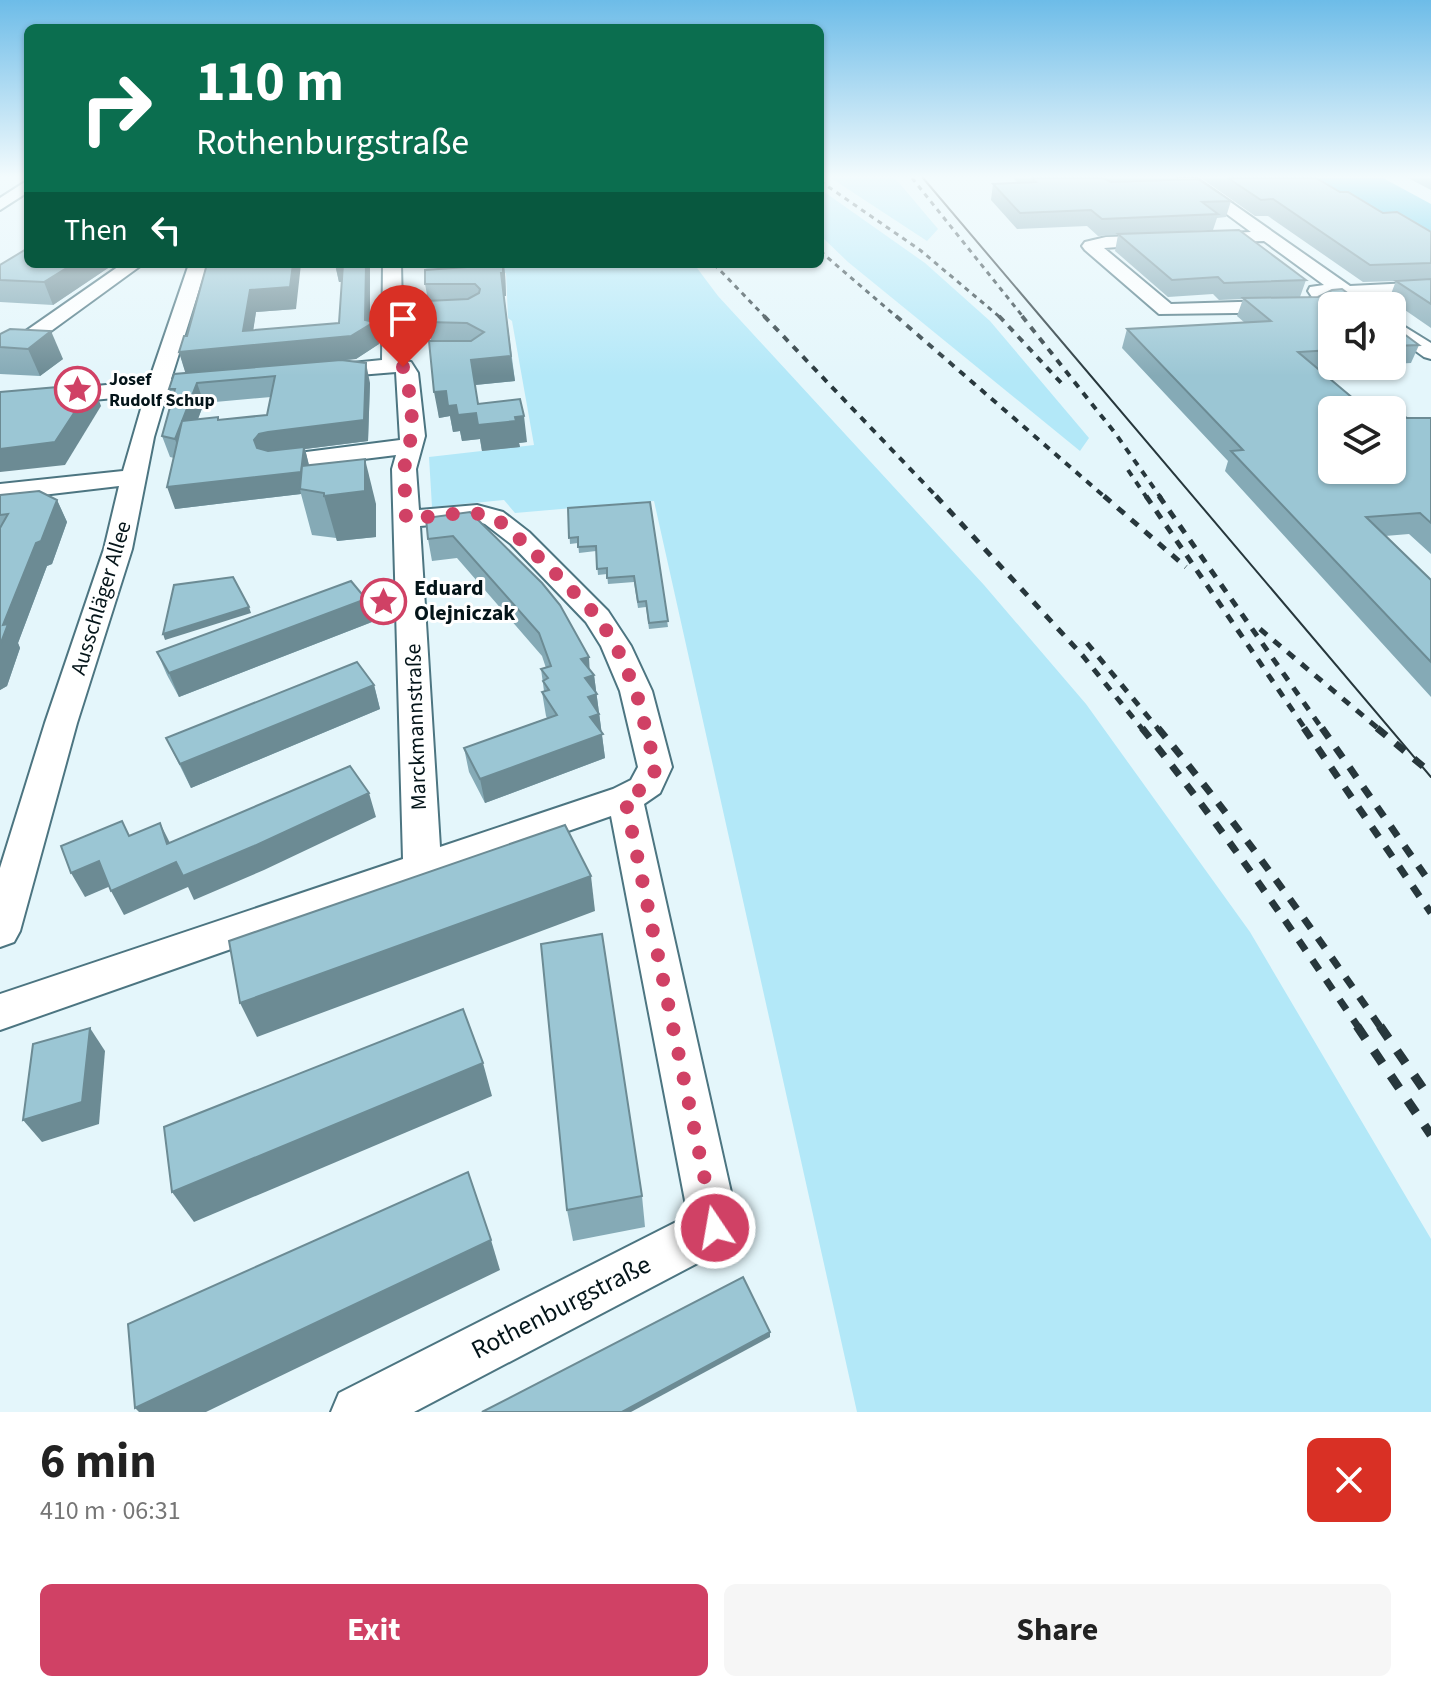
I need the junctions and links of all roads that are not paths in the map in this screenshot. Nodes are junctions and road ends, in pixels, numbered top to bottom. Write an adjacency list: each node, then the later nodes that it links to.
1 (1099, 244): 7 (street)
2 (1279, 244): 7 (street)
3 (128, 268): 17 (street)
4 (197, 268): 21 (street, Ausschläger Allee)
5 (392, 268): 9 (street, Marckmannstraße)
6 (1431, 288): 7 (street)
7 (1344, 291)
8 (471, 314): 9 (street)
9 (394, 316): 18 (street, Marckmannstraße)
10 (1317, 324): 13 (street)
11 (1431, 324): 12 (street)
12 (1406, 325)
13 (1183, 330)
14 (1406, 335): 15 (street)
15 (1431, 353)
16 (417, 357): 18 (street)
17 (0, 359)
18 (394, 362): 19 (street); 23 (street, Marckmannstraße)
19 (301, 374)
20 (241, 379): 21 (street)
21 (159, 387): 22 (street); 25 (street, Ausschläger Allee)
22 (0, 402)
23 (410, 446): 24 (street); 27 (street, Marckmannstraße)
24 (275, 463)
25 (131, 477): 26 (street); 30 (street, Ausschläger Allee)
26 (0, 492)
27 (406, 519): 28 (street); 29 (street, Marckmannstraße)
28 (640, 784): 29 (street); 32 (street, Rothenburgstraße)
29 (422, 867): 31 (street)
30 (0, 931)
31 (0, 1012)
32 (358, 1412)

